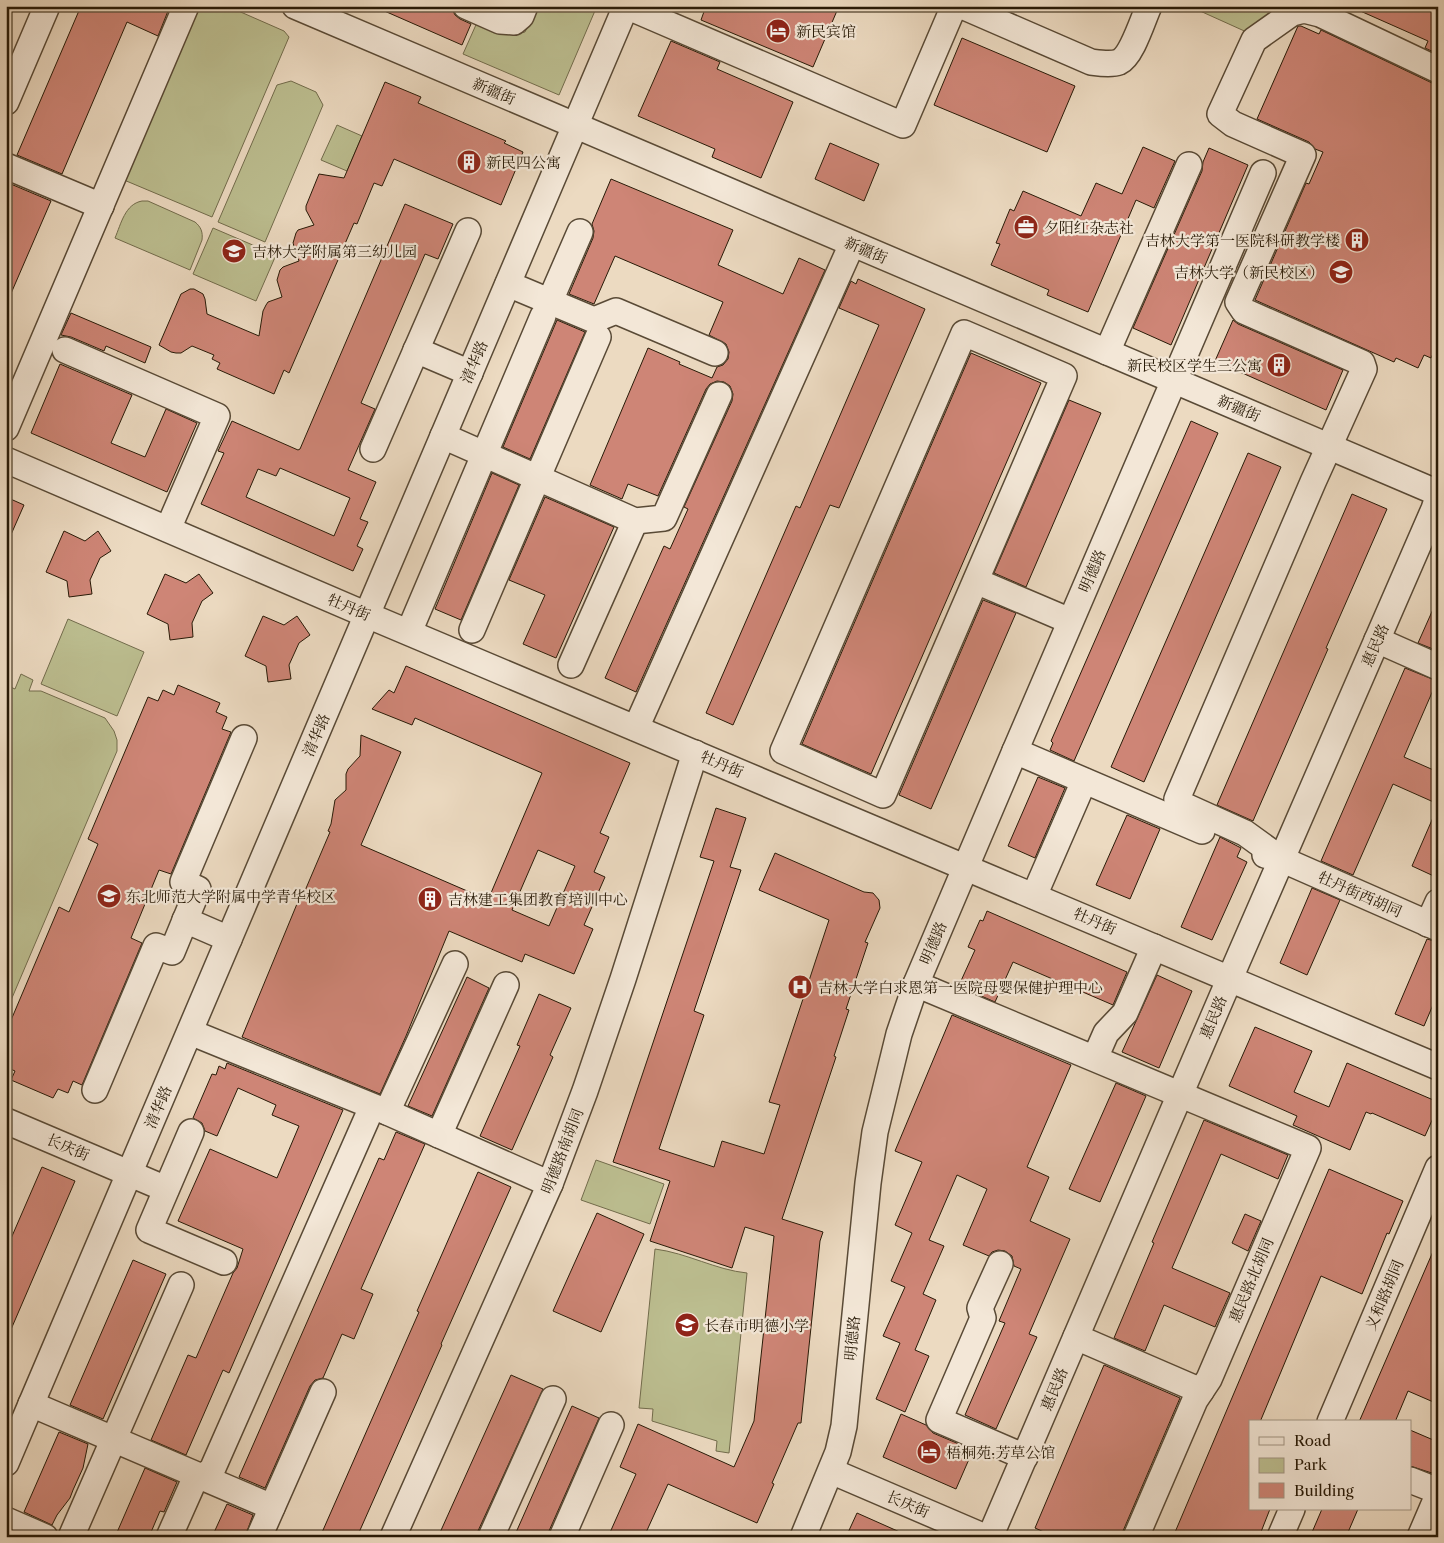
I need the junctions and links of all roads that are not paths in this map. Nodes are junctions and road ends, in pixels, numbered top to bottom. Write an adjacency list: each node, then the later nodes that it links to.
1 (47, 6): 11 (street)
2 (186, 6): 16 (street)
3 (296, 6): 12 (street, 新疆街)
4 (466, 6): 5 (street)
5 (525, 6)
6 (626, 6): 7 (street); 12 (street, 清华路)
7 (954, 6)
8 (962, 6): 9 (street)
9 (1149, 6)
10 (1438, 70): 32 (street)
11 (6, 102)
12 (575, 125): 19 (street, 新疆街); 20 (street, 清华路)
13 (1189, 165): 25 (street)
14 (6, 166): 16 (street)
15 (1263, 173): 28 (street, 明德路)
16 (101, 206): 30 (street)
17 (468, 231): 24 (street)
18 (580, 232): 21 (street)
19 (852, 244): 25 (street, 新疆街); 49 (street)
20 (508, 284): 21 (street); 27 (street, 清华路)
21 (546, 309): 26 (street); 34 (street)
22 (598, 337): 36 (street)
23 (65, 350): 40 (street)
24 (416, 350): 27 (street); 33 (street)
25 (1107, 352): 28 (street, 新疆街)
26 (716, 353)
27 (470, 373): 31 (street, 清华路)
28 (1174, 380): 32 (street, 新疆街); 43 (street, 明德路)
29 (719, 395): 39 (street)
30 (6, 428)
31 (443, 436): 34 (street); 42 (street, 清华路)
32 (1330, 446): 37 (street, 新疆街); 54 (street)
33 (373, 450)
34 (484, 454): 36 (street); 45 (street)
35 (6, 460): 40 (street, 牡丹街)
36 (537, 478): 39 (street); 44 (street)
37 (1438, 493)
38 (1438, 497): 46 (street, 惠民路)
39 (635, 521): 47 (street)
40 (168, 529): 42 (street, 牡丹街)
41 (976, 581): 41 (street); 43 (street)
42 (367, 615): 45 (street, 牡丹街); 59 (street, 清华路)
43 (1070, 621): 51 (street, 明德路)
44 (472, 630)
45 (408, 632): 49 (street, 牡丹街)
46 (1377, 640): 48 (street); 54 (street, 惠民路)
47 (571, 666)
48 (1438, 667)
49 (636, 728): 52 (street, 牡丹街)
50 (244, 738): 58 (street)
51 (1014, 751): 53 (street); 55 (street, 明德路)
52 (695, 753): 55 (street, 牡丹街); 76 (street, 明德路南胡同)
53 (1084, 781): 54 (street); 56 (street)
54 (1282, 860): 57 (street, 牡丹街西胡同); 62 (street, 惠民路)
55 (966, 867): 56 (street, 牡丹街); 63 (street, 明德路)
56 (1034, 896): 60 (street, 牡丹街)
57 (1435, 918)
58 (185, 920): 59 (street); 68 (street)
59 (229, 939): 65 (street, 清华路)
60 (1154, 946): 62 (street, 牡丹街); 66 (street)
61 (455, 964): 70 (street)
62 (1230, 978): 67 (street, 牡丹街); 69 (street, 惠民路)
63 (916, 984): 66 (street); 92 (street, 明德路)
64 (506, 985): 73 (street)
65 (190, 1032): 70 (street); 75 (street, 清华路)
66 (1095, 1058): 69 (street)
67 (1438, 1067)
68 (95, 1090)
69 (1180, 1094): 81 (street, 惠民路); 82 (street, 惠民路北胡同)
70 (380, 1109): 73 (street); 93 (street)
71 (6, 1120): 75 (street, 长庆街)
72 (191, 1132): 77 (street)
73 (439, 1135): 76 (street)
74 (1438, 1168): 86 (street, 义和路胡同)
75 (130, 1173): 77 (street, 长庆街); 85 (street, 清华路)
76 (550, 1184): 103 (street, 明德路南胡同)
77 (166, 1189): 78 (street)
78 (224, 1262)
79 (1000, 1264): 90 (street)
80 (181, 1285): 89 (street)
81 (1076, 1337): 82 (street); 90 (street, 惠民路)
82 (1201, 1391): 109 (street, 惠民路北胡同)
83 (323, 1392): 96 (street)
84 (553, 1400): 104 (street)
85 (32, 1404): 87 (street, 清华路); 89 (street)
86 (1331, 1420)
87 (14, 1424): 91 (street, 清华路)
88 (611, 1425): 105 (street)
89 (114, 1438): 93 (street); 100 (street)
90 (1024, 1457): 108 (street, 惠民路)
91 (6, 1463)
92 (831, 1471): 106 (street, 明德路); 107 (street, 长庆街)
93 (202, 1477): 96 (street); 101 (street)
94 (1412, 1481): 95 (street)
95 (1438, 1493): 111 (street)
96 (272, 1507): 102 (street)
97 (1292, 1510): 110 (street)
98 (6, 1520): 99 (street)
99 (45, 1537)
100 (71, 1537)
101 (169, 1537)
102 (259, 1537)
103 (394, 1537)
104 (491, 1537)
105 (562, 1537)
106 (803, 1537)
107 (985, 1537)
108 (990, 1537)
109 (1136, 1537)
110 (1280, 1537)
111 (1420, 1537)

